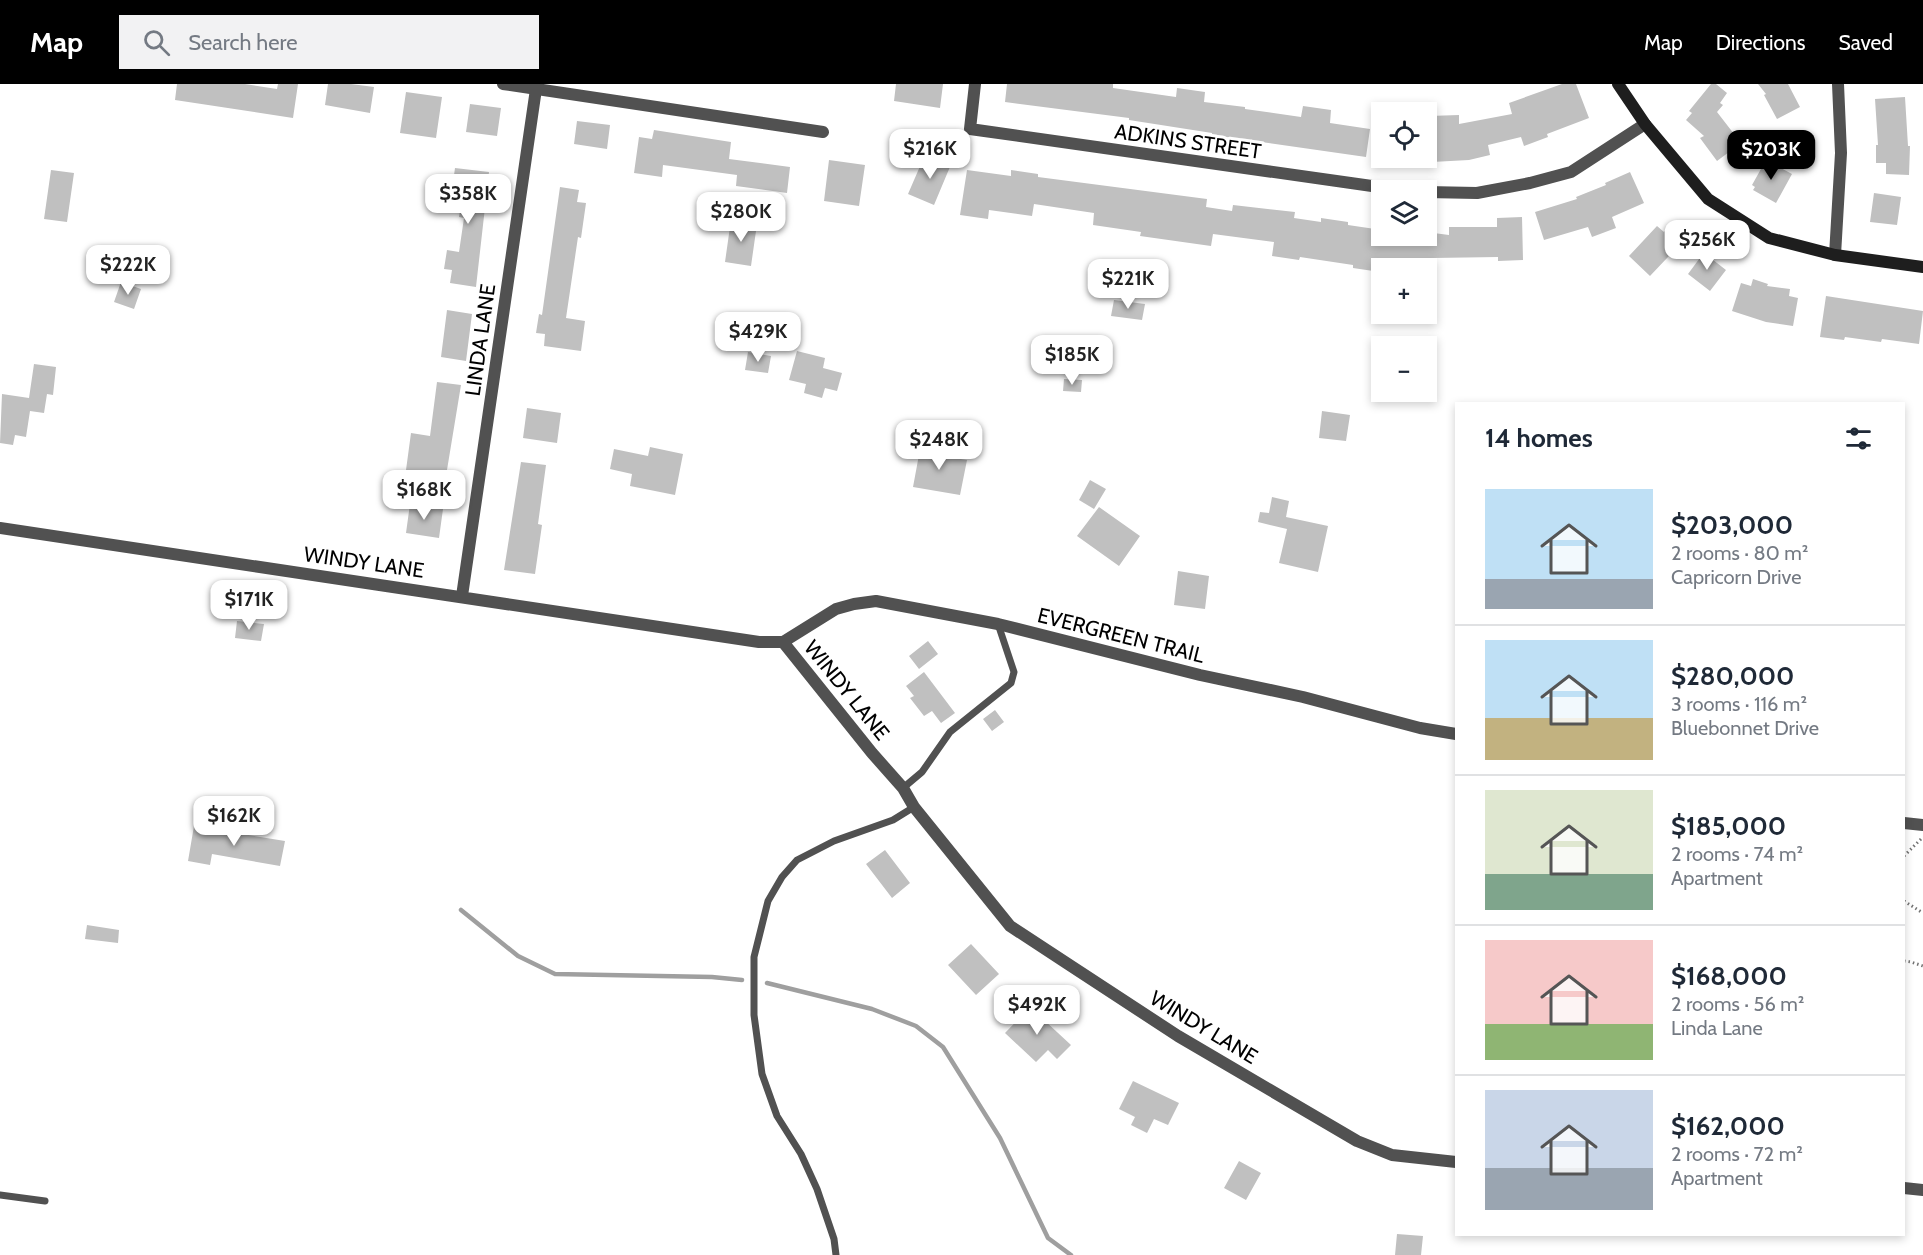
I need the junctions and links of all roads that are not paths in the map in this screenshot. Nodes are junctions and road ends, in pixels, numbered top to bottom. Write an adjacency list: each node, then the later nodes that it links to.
1 (503, 84): 5 (street)
2 (975, 84): 8 (street, ADKINS STREET)
3 (1618, 84): 6 (street)
4 (1838, 84): 10 (street)
5 (536, 89): 7 (street); 13 (street, LINDA LANE)
6 (1645, 124): 9 (street); 10 (street)
7 (824, 132)
8 (1371, 186)
9 (1437, 192)
10 (1835, 255): 11 (street)
11 (1923, 267)
12 (0, 528): 13 (street, WINDY LANE)
13 (462, 596): 15 (street, WINDY LANE)
14 (998, 624): 15 (street, EVERGREEN TRAIL); 16 (street, EVERGREEN TRAIL); 17 (lane)
15 (783, 642): 17 (street, WINDY LANE)
16 (1455, 735)
17 (903, 788): 18 (street, WINDY LANE)
18 (914, 807): 21 (street, WINDY LANE); 26 (lane)
19 (1905, 823): 20 (street)
20 (1923, 825)
21 (1455, 1162)
22 (1905, 1188): 23 (street)
23 (1923, 1190)
24 (0, 1195): 25 (lane)
25 (45, 1201)
26 (836, 1255)

